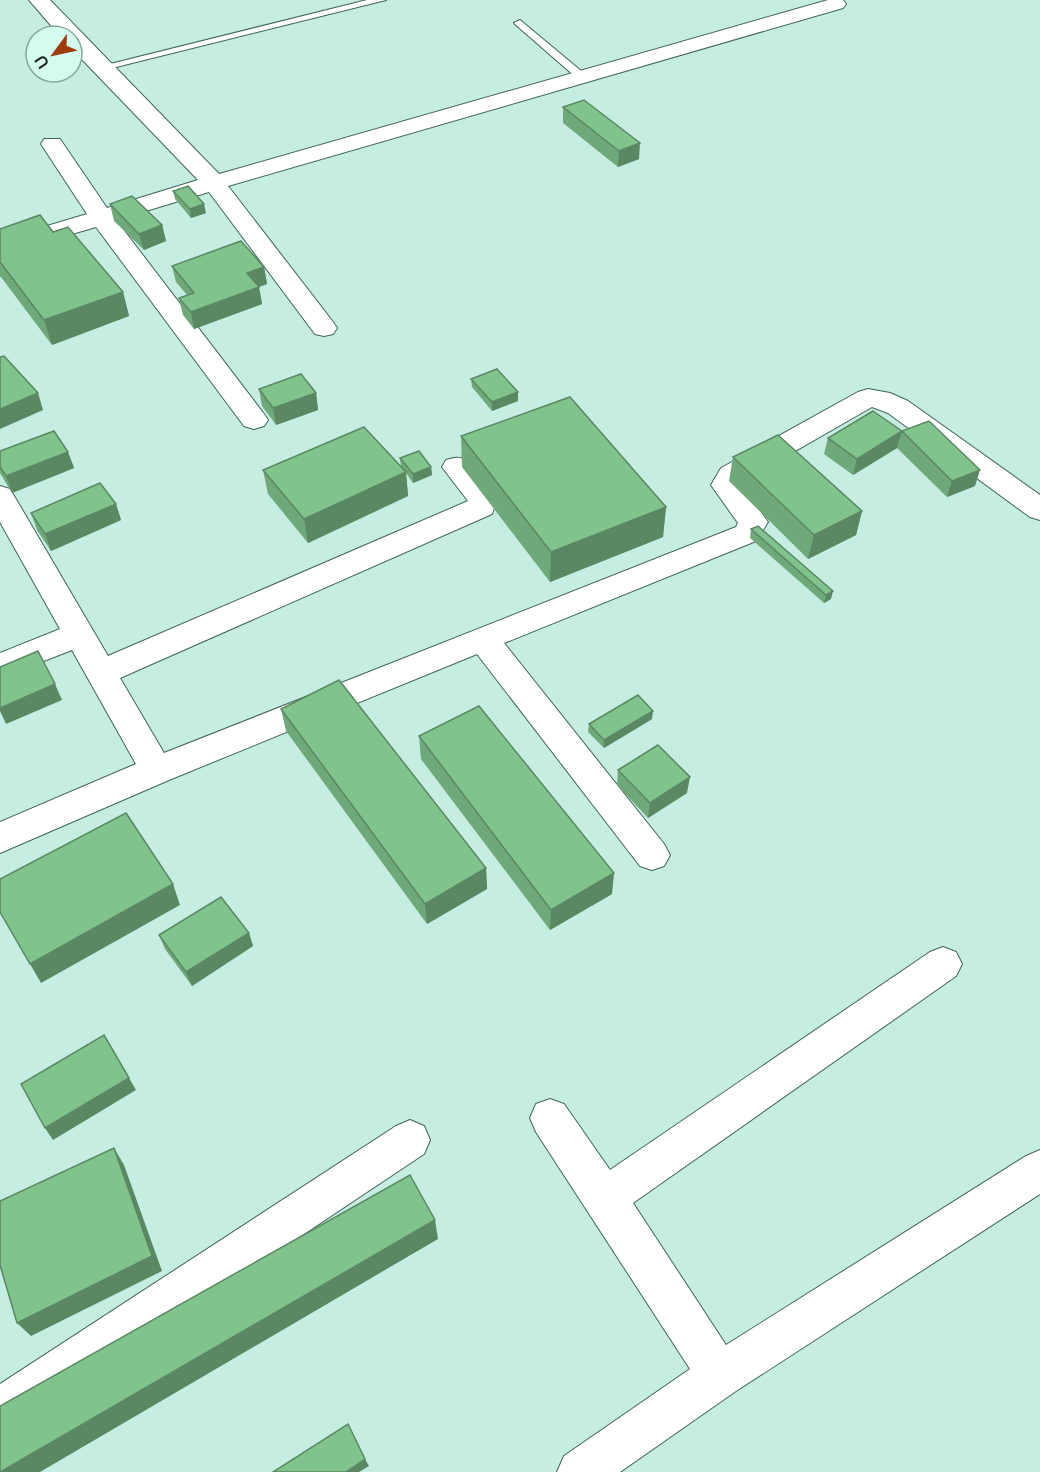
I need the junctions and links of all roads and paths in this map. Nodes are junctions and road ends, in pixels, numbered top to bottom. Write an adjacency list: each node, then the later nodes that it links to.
1 (39, 0): 5 (street)
2 (381, 0): 7 (lane)
3 (836, 4): 8 (street)
4 (520, 23): 8 (lane)
5 (61, 24)
6 (84, 50): 7 (street)
7 (100, 68): 10 (street)
8 (582, 77): 10 (street)
9 (52, 144): 11 (street)
10 (214, 183): 11 (street); 13 (street)
11 (100, 216): 12 (street); 14 (street)
12 (0, 248)
13 (324, 328)
14 (254, 420)
15 (456, 467): 21 (street)
16 (0, 496): 18 (street)
17 (1040, 510): 19 (street)
18 (80, 634): 20 (street); 21 (street)
19 (483, 639): 22 (street); 24 (street)
20 (0, 666)
21 (102, 672): 22 (street)
22 (157, 770): 23 (street)
23 (0, 838)
24 (652, 855)
25 (943, 964): 29 (street)
26 (550, 1118): 29 (street)
27 (410, 1140): 31 (street)
28 (1040, 1170): 30 (street)
29 (605, 1198): 30 (street)
30 (720, 1375): 32 (street)
31 (0, 1410)
32 (580, 1472)

